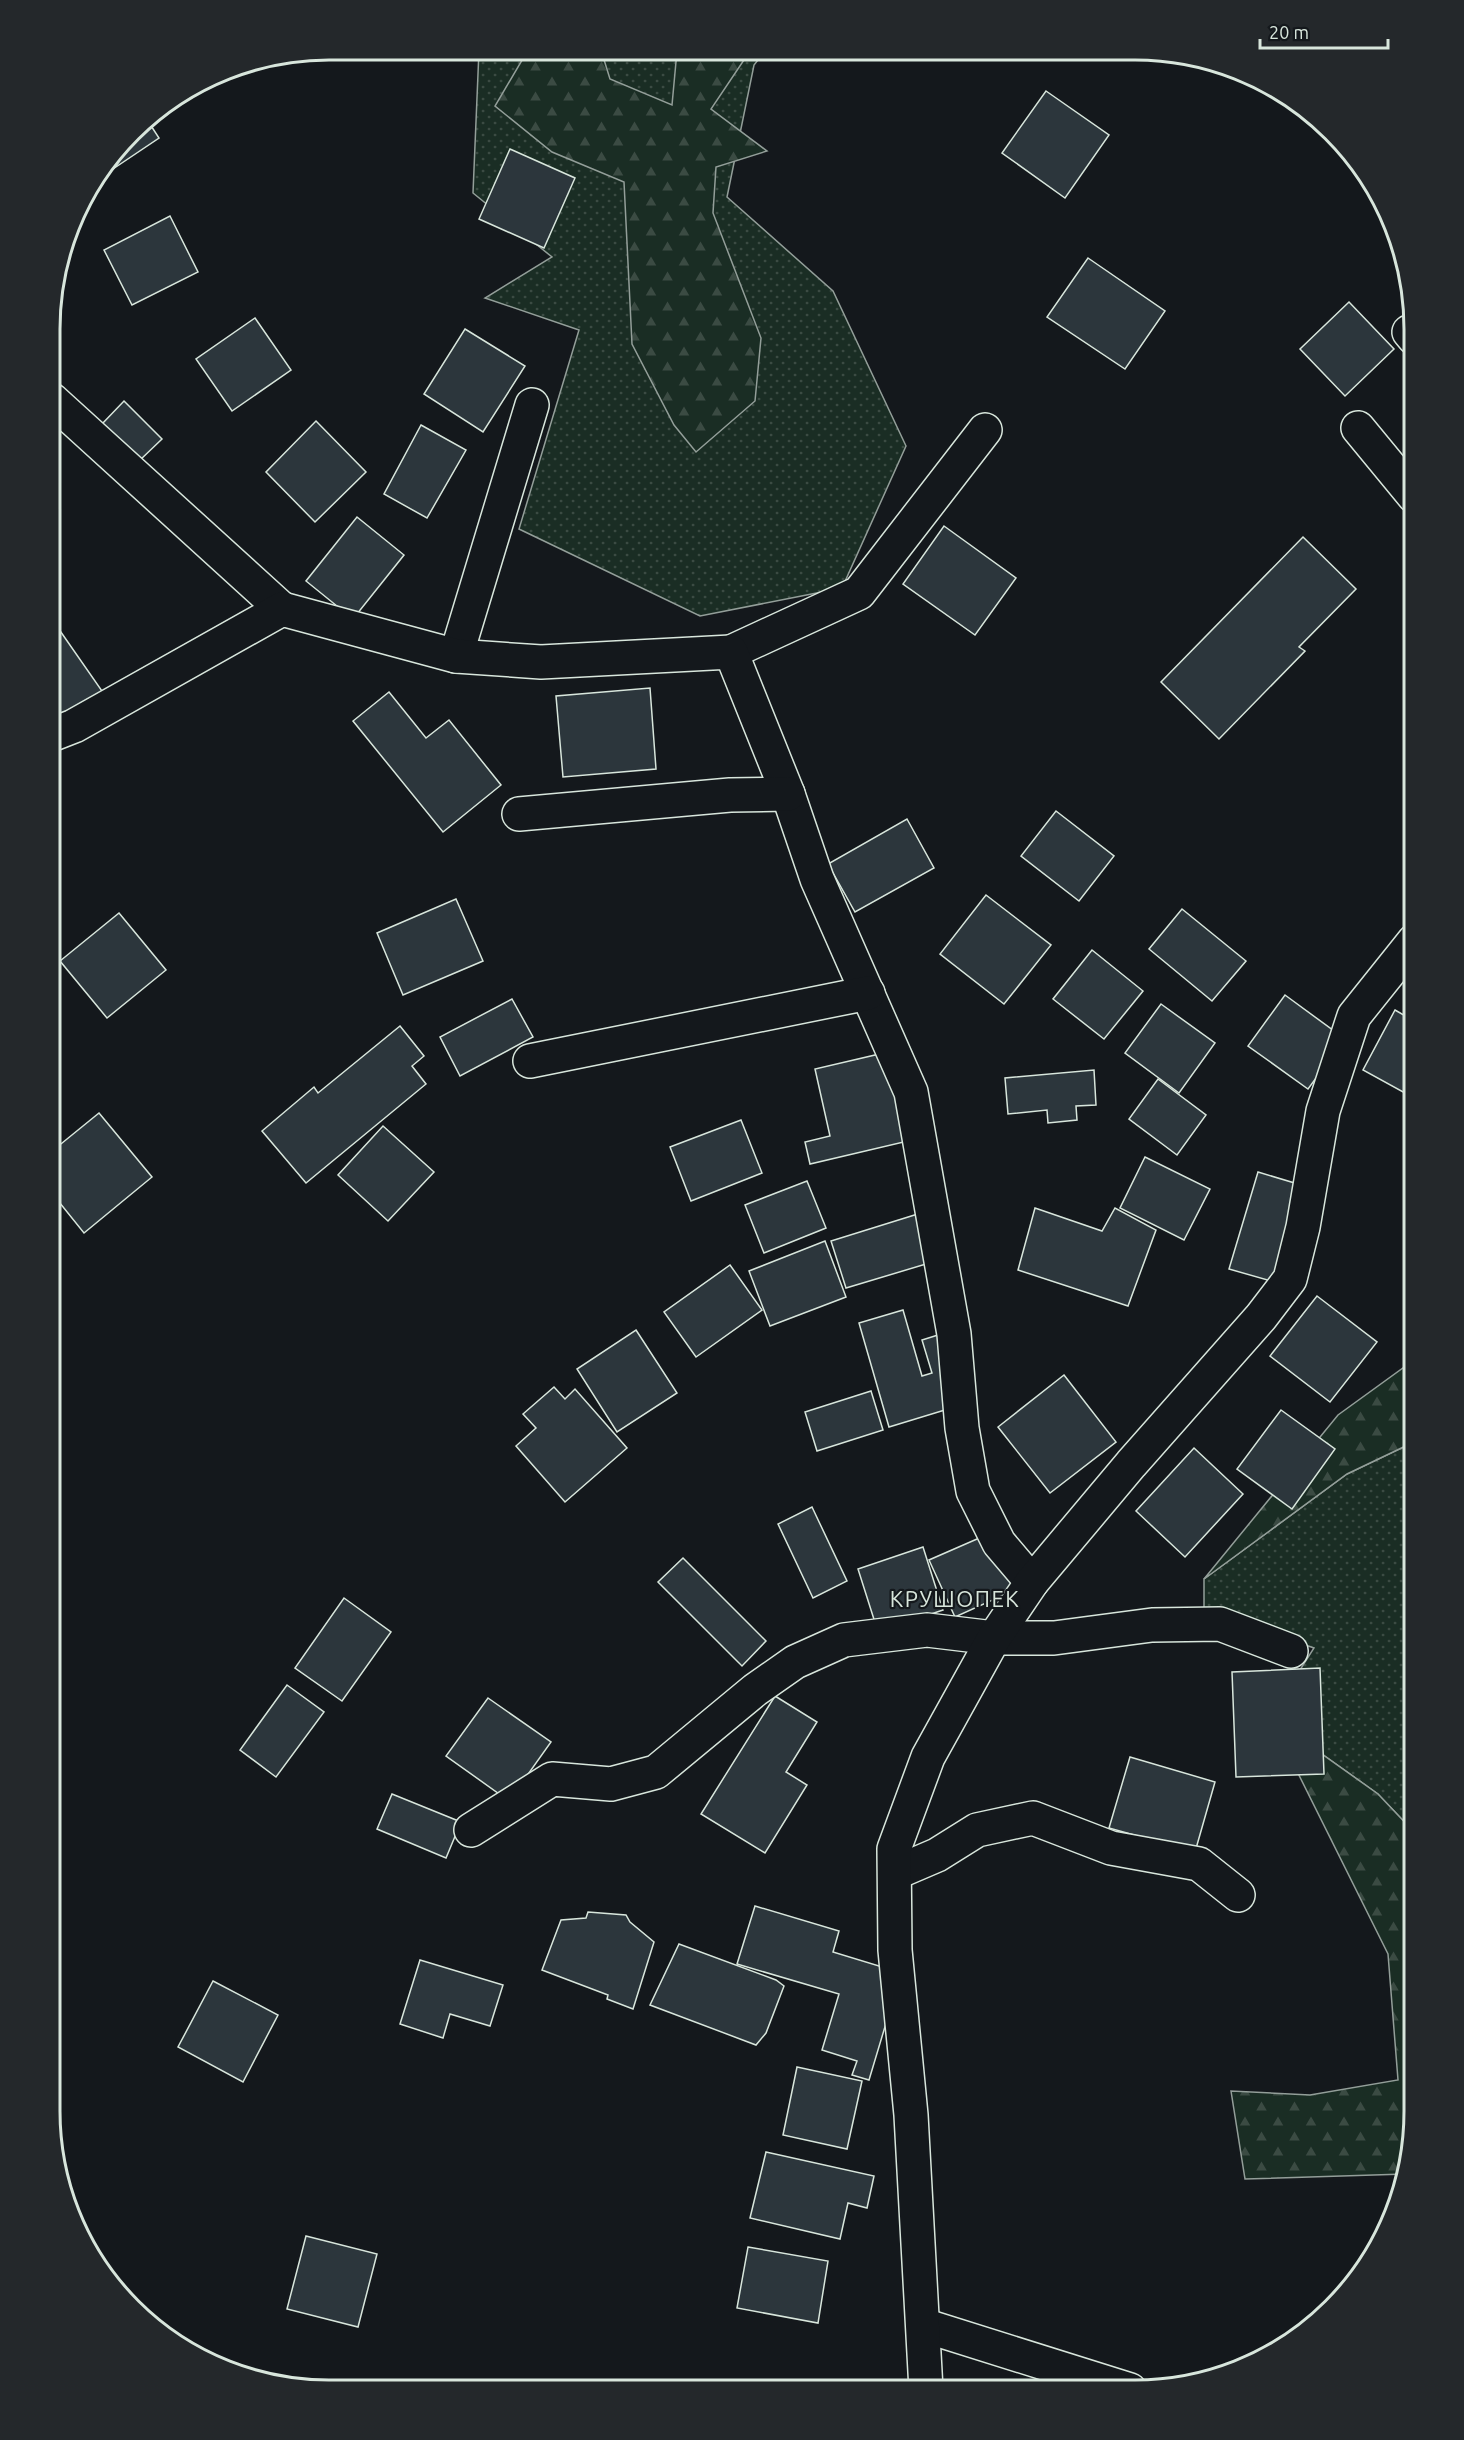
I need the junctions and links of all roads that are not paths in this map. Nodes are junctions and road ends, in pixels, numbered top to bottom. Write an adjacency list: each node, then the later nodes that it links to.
1 (532, 405): 8 (street)
2 (60, 407): 6 (street)
3 (1358, 428): 5 (street)
4 (986, 430): 7 (street)
5 (1404, 483)
6 (282, 609): 8 (street); 9 (street)
7 (731, 652): 8 (street); 10 (street)
8 (456, 657)
9 (60, 731)
10 (788, 794): 11 (street); 13 (street)
11 (519, 814)
12 (1404, 954): 15 (street)
13 (868, 993): 14 (street); 15 (street)
14 (530, 1061)
15 (1032, 1582): 16 (street)
16 (994, 1638): 17 (street); 18 (street); 19 (street)
17 (1291, 1651)
18 (471, 1830)
19 (895, 1873): 20 (street); 21 (street)
20 (1238, 1895)
21 (923, 2325): 22 (street); 23 (street)
22 (926, 2380)
23 (1096, 2380)

